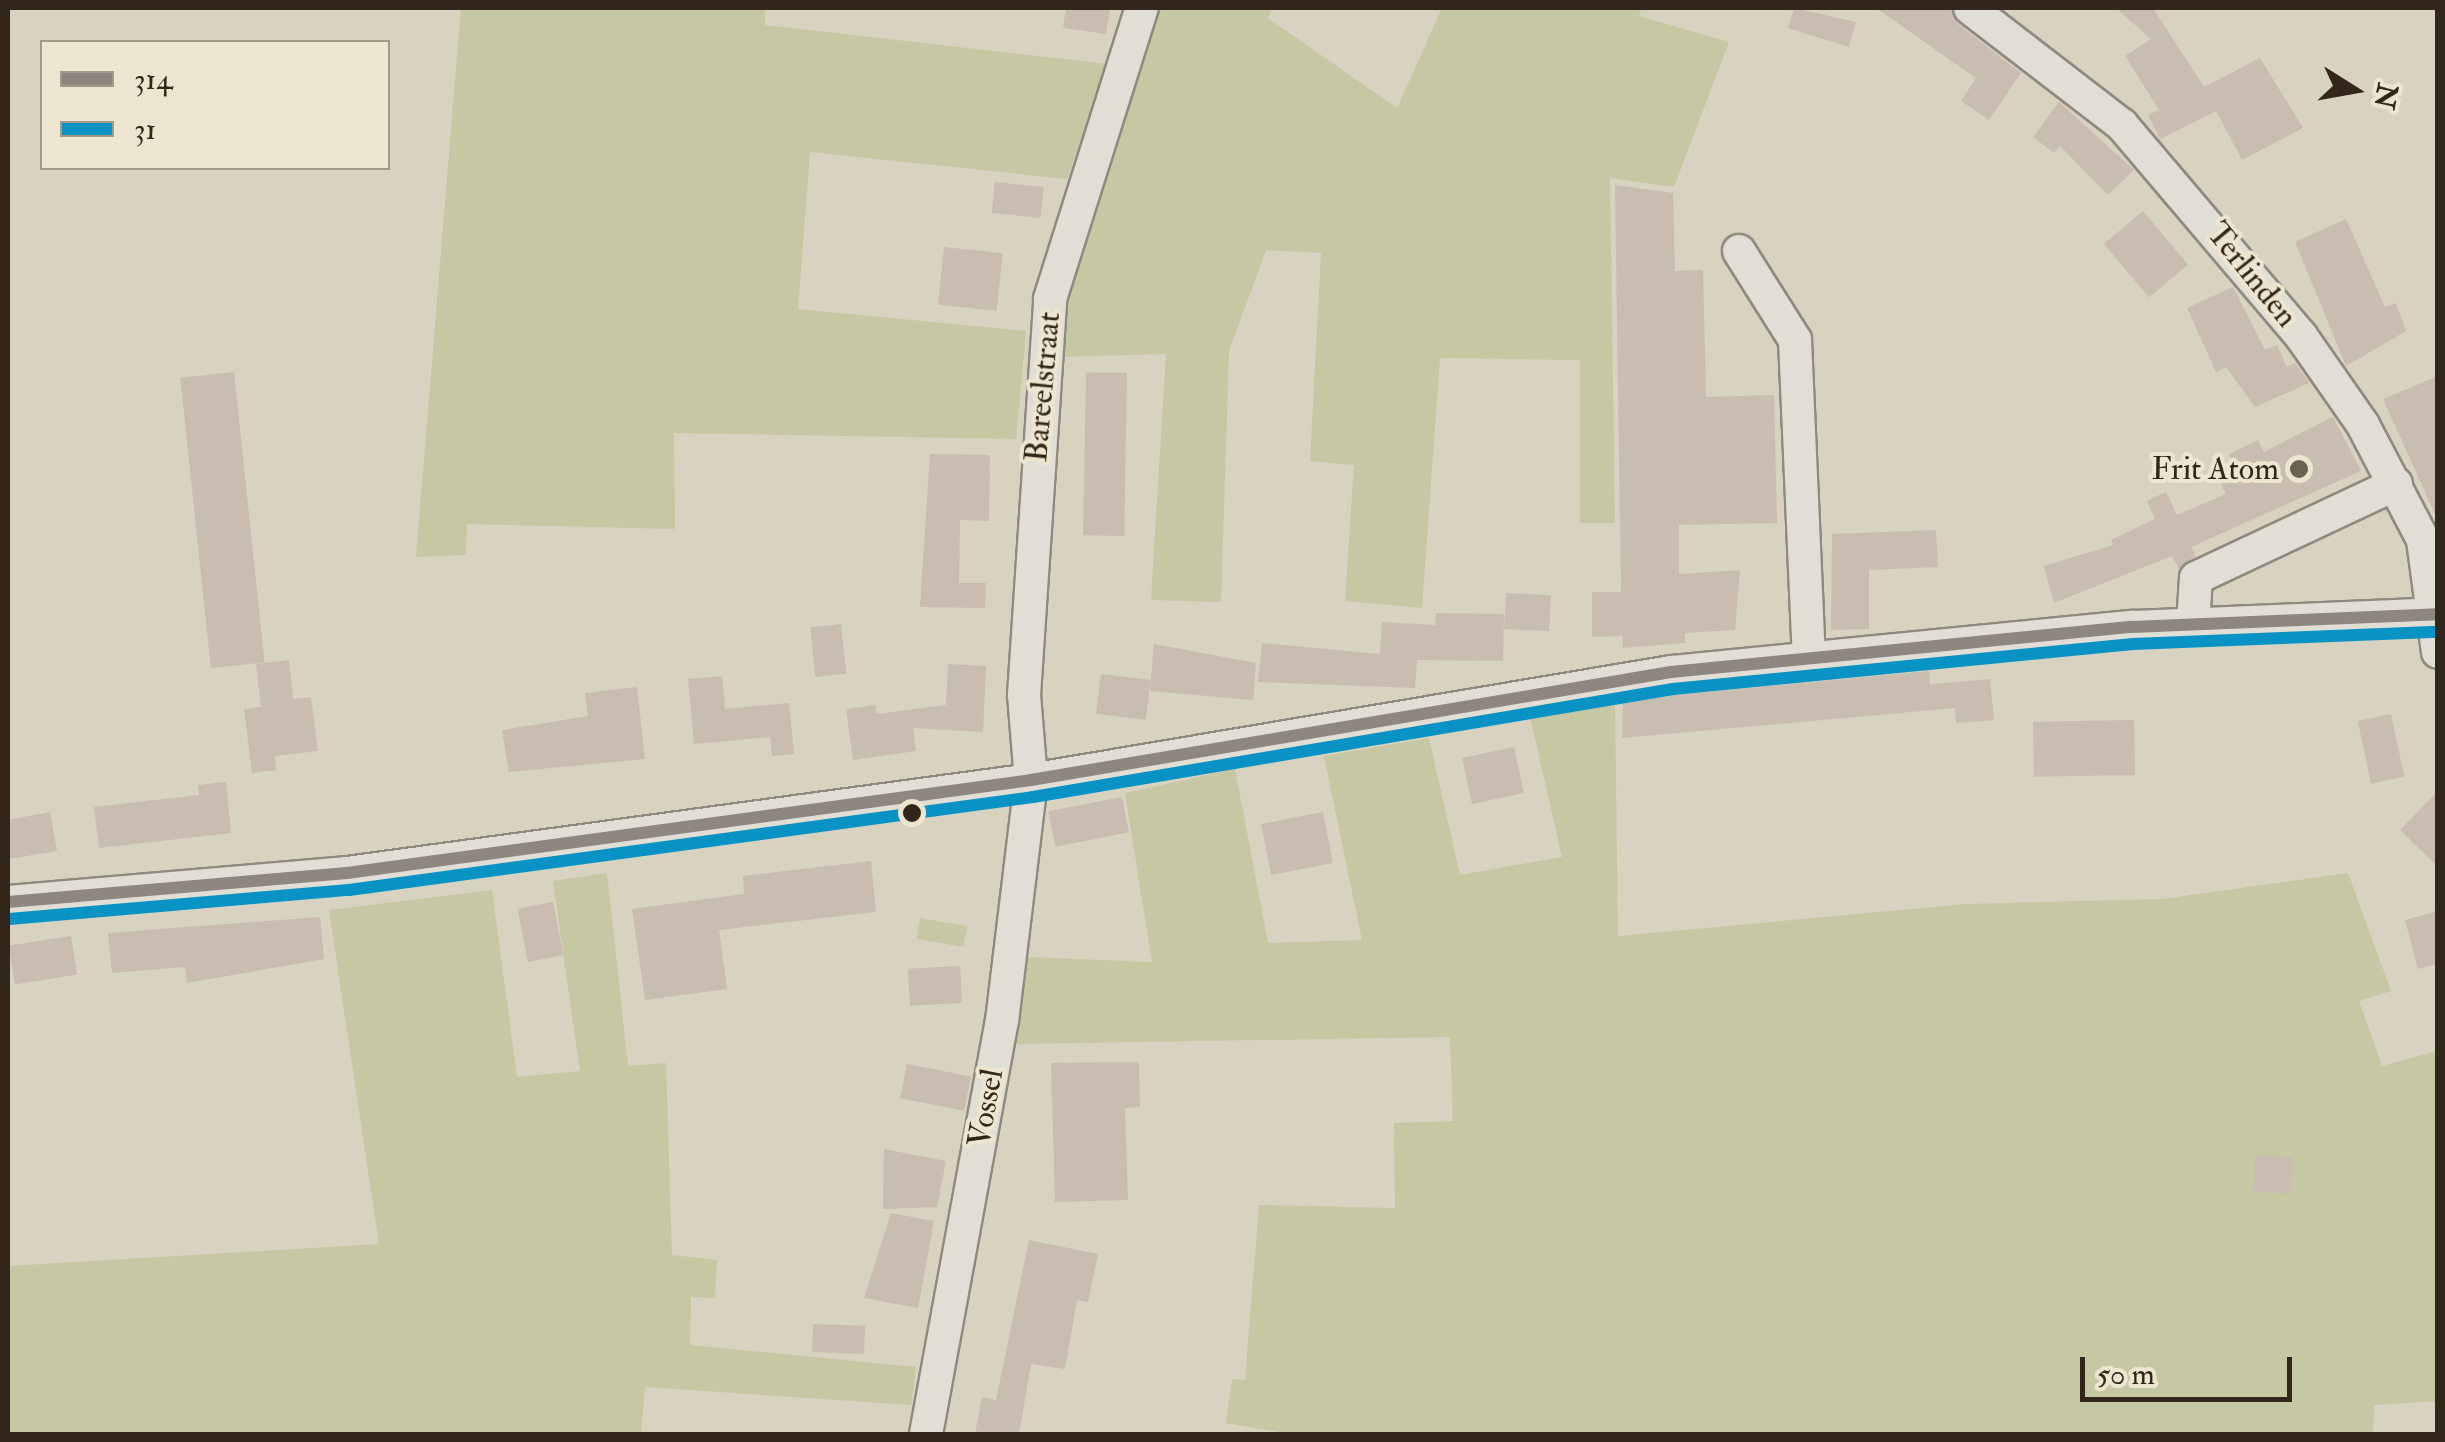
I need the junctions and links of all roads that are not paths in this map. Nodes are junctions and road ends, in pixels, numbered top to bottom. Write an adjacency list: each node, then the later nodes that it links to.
1 (1142, 8): 9 (street, Bareelstraat)
2 (1970, 8): 4 (street, Terlinden)
3 (1739, 252): 8 (street)
4 (2396, 484): 5 (street, Terlinden); 6 (street)
5 (2434, 614): 6 (street); 7 (street, Terlinden)
6 (2193, 624): 8 (street)
7 (2438, 652)
8 (1809, 659): 9 (street)
9 (1032, 780): 10 (street); 11 (street, Vossel)
10 (8, 902)
11 (926, 1434)

